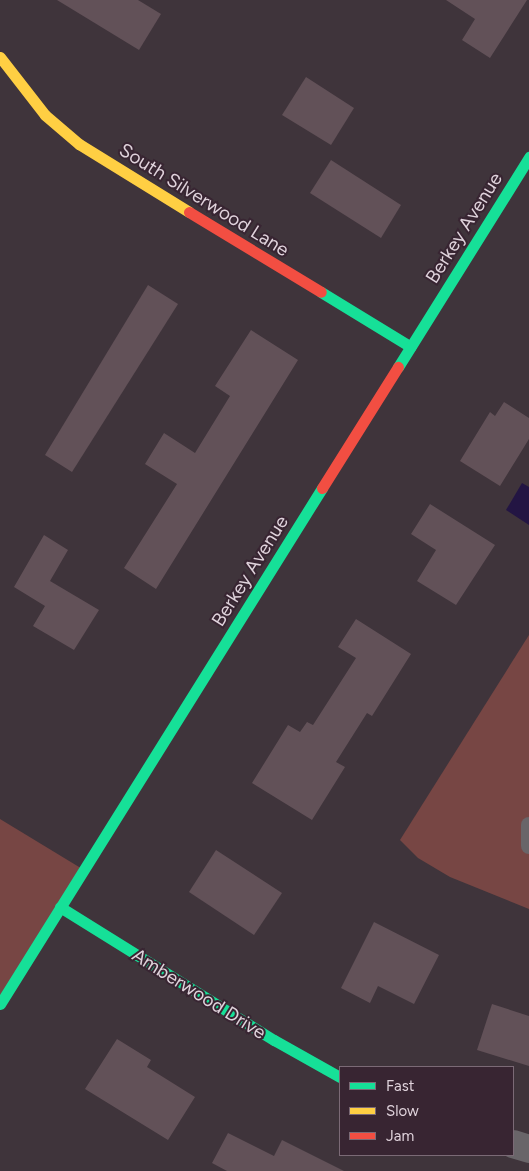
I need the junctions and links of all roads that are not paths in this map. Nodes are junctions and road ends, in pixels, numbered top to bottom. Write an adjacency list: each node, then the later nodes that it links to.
1 (0, 57): 3 (street, South Silverwood Lane)
2 (529, 158): 3 (street, Berkey Avenue)
3 (411, 347): 6 (street, Berkey Avenue)
4 (529, 825): 5 (lane)
5 (529, 846)
6 (60, 907): 7 (street, Berkey Avenue); 8 (street, Amberwood Drive)
7 (0, 1004)
8 (339, 1076)
9 (514, 1144): 10 (street)
10 (529, 1149)

